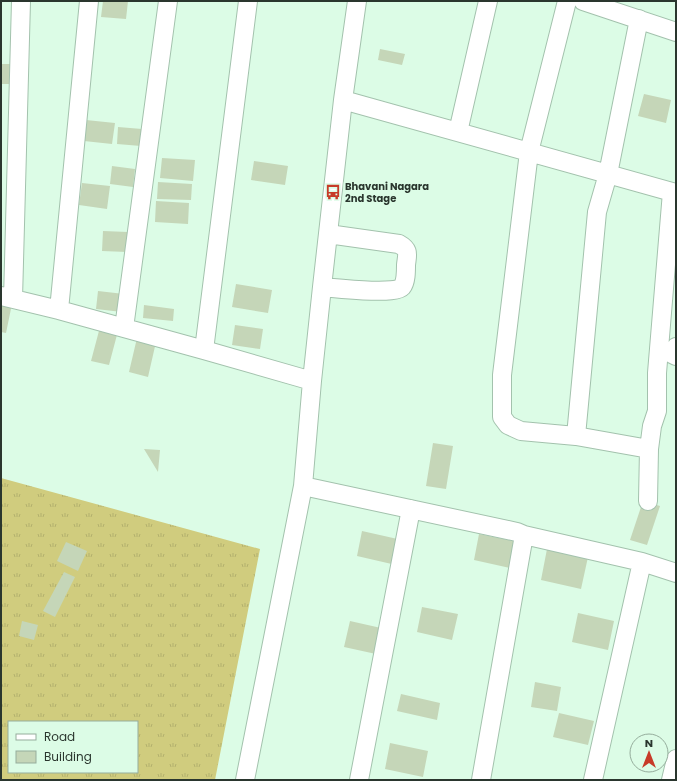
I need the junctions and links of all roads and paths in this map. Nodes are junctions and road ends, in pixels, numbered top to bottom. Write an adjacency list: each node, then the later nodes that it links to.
1 (21, 1): 18 (street)
2 (89, 1): 19 (street)
3 (168, 1): 20 (street)
4 (248, 1): 22 (street)
5 (357, 1): 11 (street)
6 (488, 1): 12 (street)
7 (567, 1): 13 (street)
8 (588, 2): 9 (street)
9 (639, 19): 10 (street); 14 (street)
10 (676, 32)
11 (343, 100): 12 (street); 16 (street)
12 (458, 132): 13 (street)
13 (529, 152): 14 (street); 25 (street)
14 (608, 174): 15 (street); 25 (street)
15 (675, 192): 26 (street)
16 (328, 234): 17 (street); 17 (street)
17 (322, 287): 24 (street)
18 (7, 297): 19 (street)
19 (59, 310): 20 (street)
20 (124, 328): 22 (street)
21 (676, 346): 23 (street)
22 (204, 350): 24 (street)
23 (676, 356)
24 (312, 381): 27 (street)
25 (576, 436): 26 (street)
26 (649, 449): 28 (street)
27 (304, 486): 29 (street); 34 (street)
28 (648, 501)
29 (412, 509): 30 (street); 35 (street)
30 (524, 535): 31 (street); 36 (street)
31 (642, 562): 32 (street); 37 (street)
32 (676, 573)
33 (676, 759): 38 (street)
34 (245, 780)
35 (359, 780)
36 (481, 780)
37 (593, 780)
38 (671, 780)

